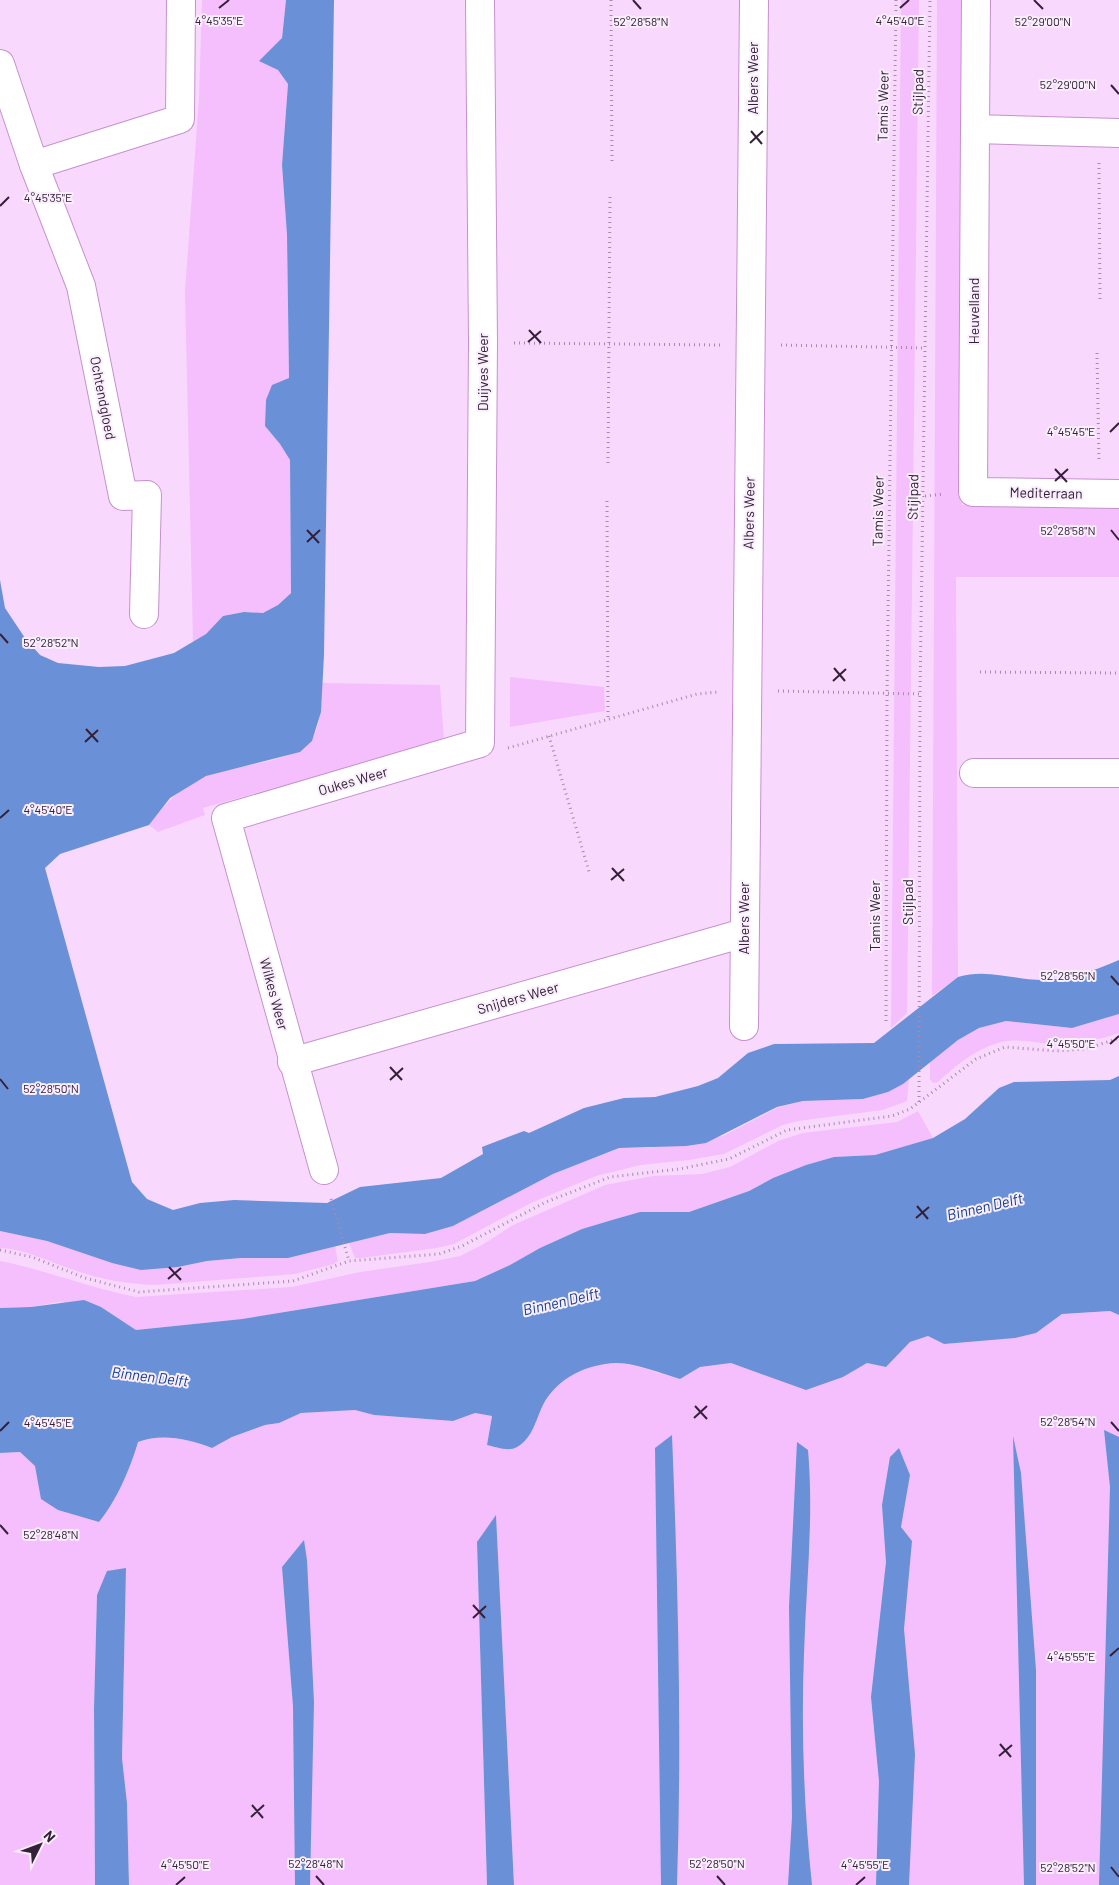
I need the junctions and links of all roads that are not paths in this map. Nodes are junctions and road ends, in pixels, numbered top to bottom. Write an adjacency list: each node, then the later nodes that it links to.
1 (181, 0): 8 (street)
2 (480, 0): 12 (street, Duijves Weer)
3 (754, 0): 16 (street, Albers Weer)
4 (976, 0): 6 (street, Heuvelland)
5 (0, 64): 8 (street, Ochtendgloed)
6 (975, 129): 7 (street); 9 (street, Heuvelland)
7 (1109, 133)
8 (34, 165): 11 (street, Ochtendgloed)
9 (973, 492): 10 (street, Mediterraan)
10 (1110, 494)
11 (144, 614)
12 (480, 743): 15 (street, Oukes Weer)
13 (1119, 773): 14 (street)
14 (974, 774)
15 (226, 818): 18 (street, Wilkes Weer)
16 (744, 933): 17 (street, Albers Weer); 18 (street, Snijders Weer)
17 (744, 1026)
18 (292, 1062): 19 (street, Wilkes Weer)
19 (326, 1180)

